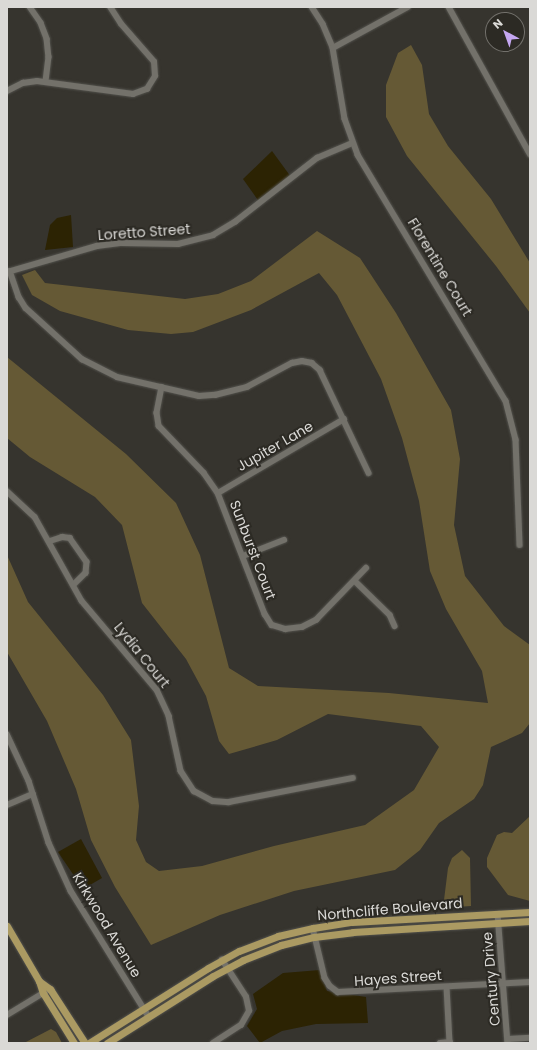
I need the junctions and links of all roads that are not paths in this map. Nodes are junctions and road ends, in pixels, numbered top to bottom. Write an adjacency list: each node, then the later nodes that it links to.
1 (30, 7): 7 (street)
2 (110, 7): 7 (street)
3 (312, 7): 6 (street, Florentine Court)
4 (408, 7): 6 (street)
5 (449, 7): 10 (street)
6 (333, 48): 9 (street, Florentine Court)
7 (46, 82): 8 (street)
8 (7, 91)
9 (352, 143): 11 (street, Loretto Street); 19 (street, Florentine Court)
10 (530, 154)
11 (9, 272): 12 (street)
12 (162, 387): 13 (street); 16 (street, Sunburst Court)
13 (344, 419): 14 (street); 16 (street, Jupiter Lane)
14 (369, 473)
15 (7, 492): 18 (street, Lydia Court)
16 (218, 493): 20 (street, Sunburst Court)
17 (284, 540): 20 (street)
18 (50, 541): 23 (street, Lydia Court); 23 (street)
19 (520, 545)
20 (243, 556): 22 (street, Sunburst Court)
21 (366, 568): 22 (street, Sunburst Court)
22 (355, 581): 24 (street)
23 (74, 585): 26 (street, Lydia Court)
24 (396, 626)
25 (7, 734): 27 (street, Kirkwood Avenue)
26 (353, 778)
27 (34, 794): 28 (street); 43 (street, Kirkwood Avenue)
28 (7, 805)
29 (530, 912): 30 (main road, Northcliffe Boulevard)
30 (498, 914): 32 (street, Century Drive); 34 (main road, Northcliffe Boulevard)
31 (530, 921): 32 (main road, Northcliffe Boulevard)
32 (498, 923): 36 (main road, Northcliffe Boulevard); 40 (street, Century Drive)
33 (7, 926): 35 (main road)
34 (313, 928): 36 (street, Hayes Street); 37 (main road, Northcliffe Boulevard)
35 (9, 935): 42 (main road)
36 (314, 937): 38 (main road, Northcliffe Boulevard); 41 (street, Hayes Street)
37 (222, 960): 38 (street); 43 (main road, Northcliffe Boulevard)
38 (226, 968): 43 (main road, Northcliffe Boulevard); 51 (street)
39 (530, 982): 40 (street, Hayes Street)
40 (505, 984): 41 (street, Hayes Street); 46 (street, Century Drive)
41 (447, 987): 53 (street)
42 (46, 991): 44 (street); 47 (main road); 48 (main road)
43 (146, 1012): 49 (main road, Northcliffe Boulevard); 50 (main road, Northcliffe Boulevard)
44 (7, 1015)
45 (530, 1038): 46 (street)
46 (508, 1041)
47 (74, 1043)
48 (84, 1043)
49 (89, 1043)
50 (107, 1043)
51 (213, 1043)
52 (440, 1043): 53 (street)
53 (450, 1043)

